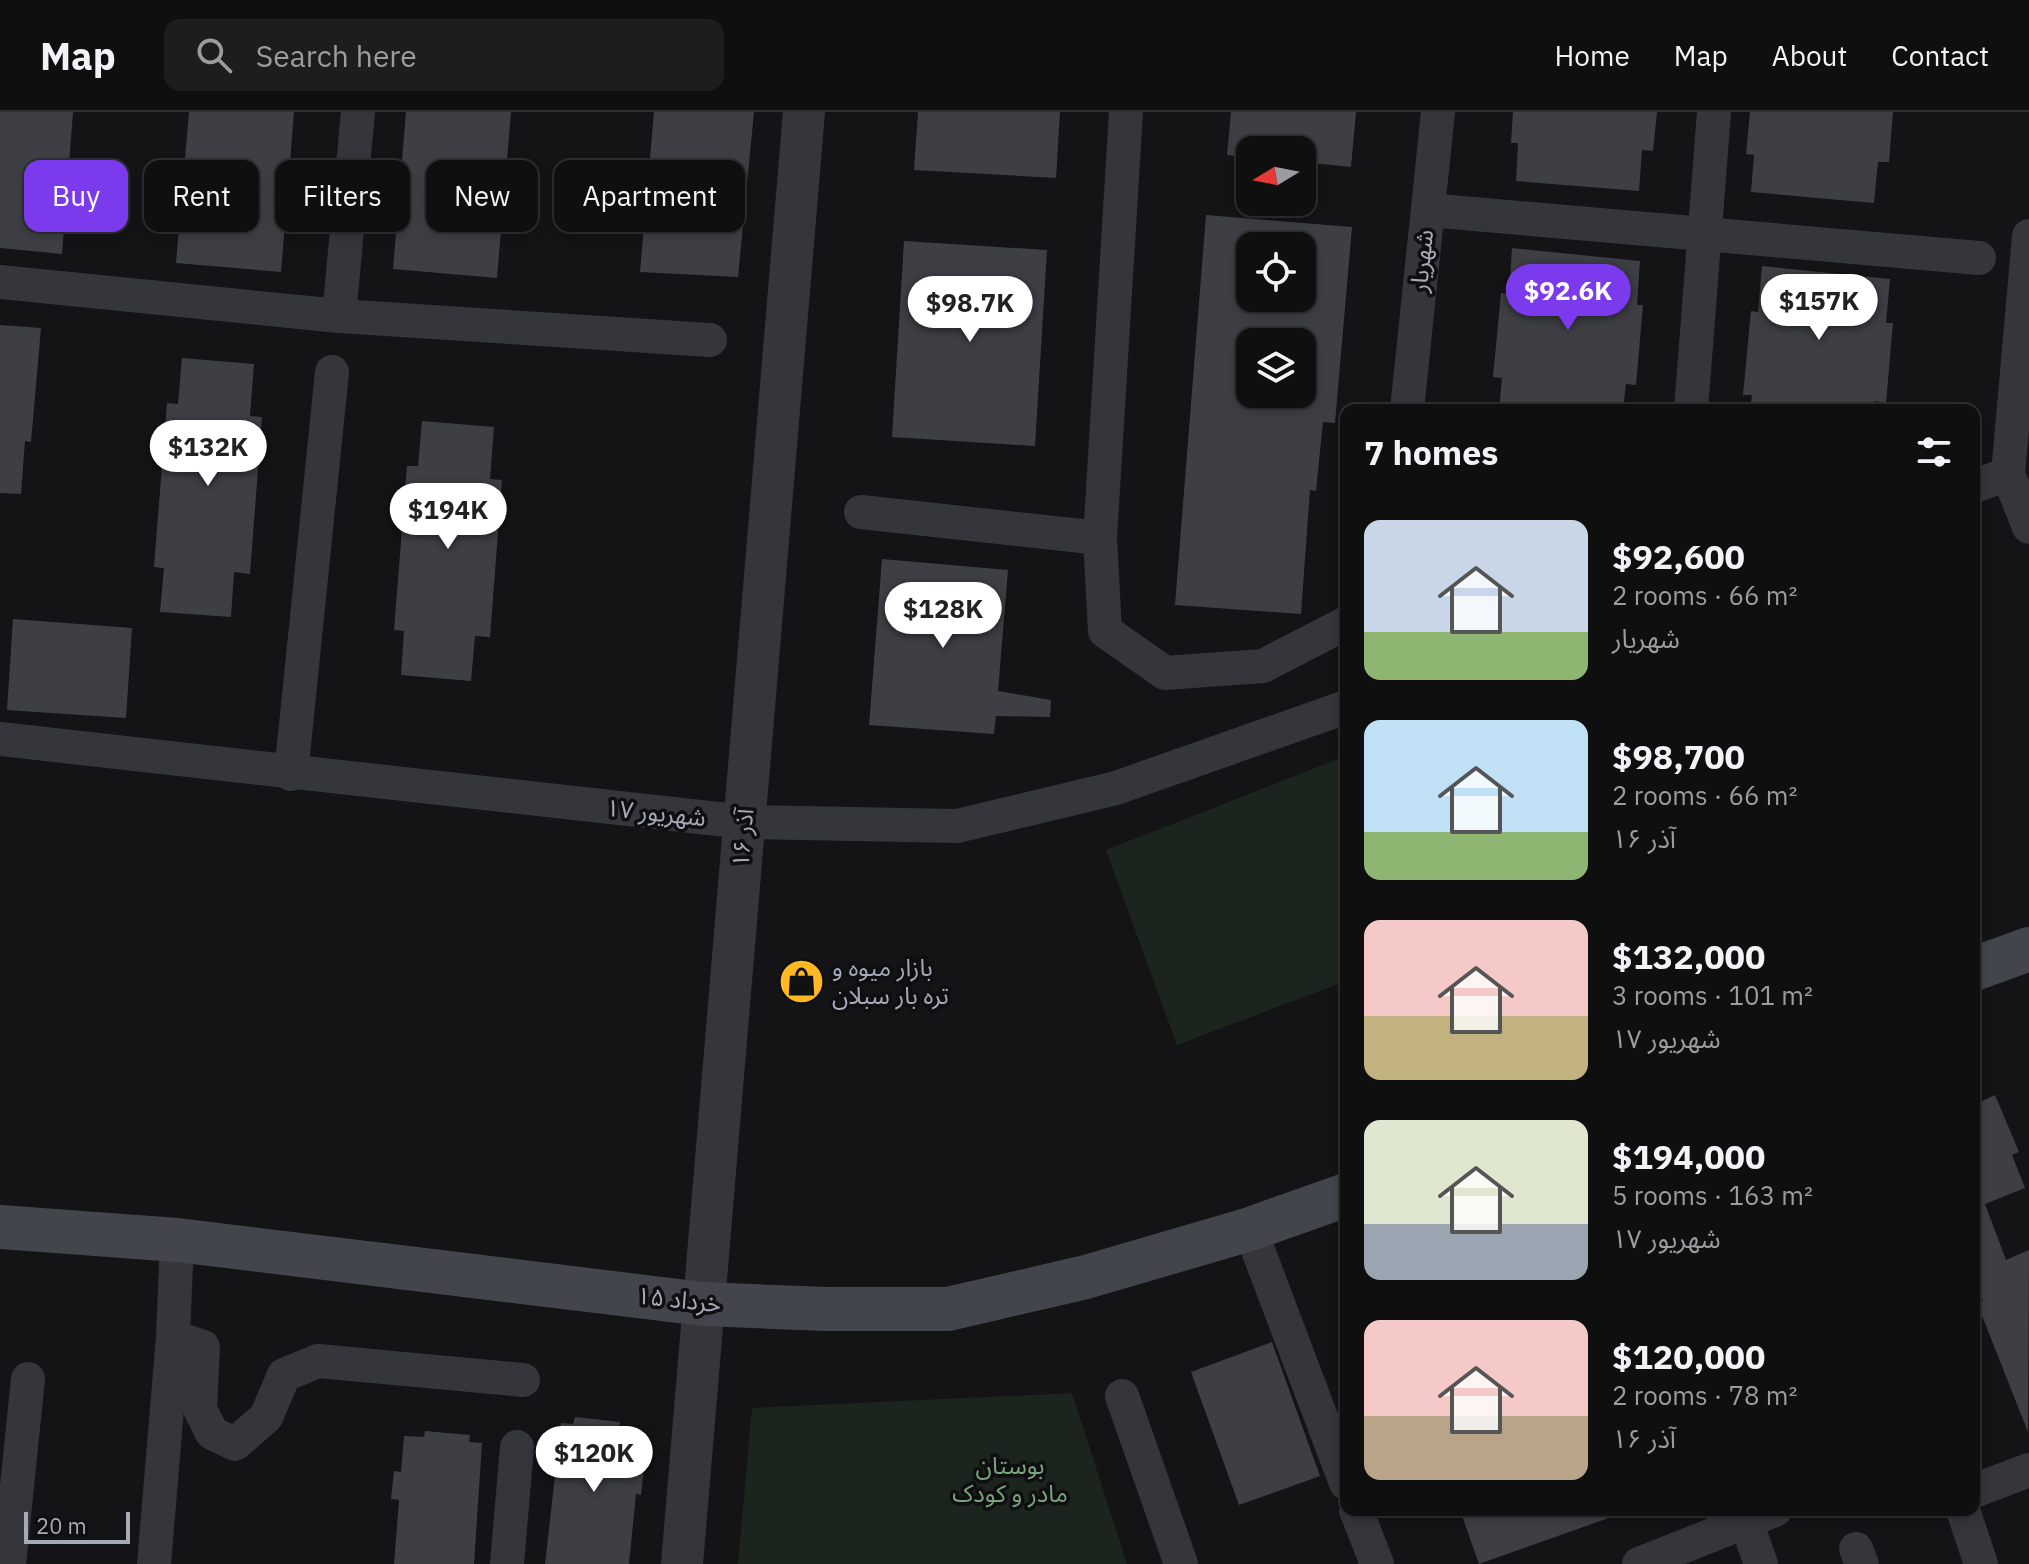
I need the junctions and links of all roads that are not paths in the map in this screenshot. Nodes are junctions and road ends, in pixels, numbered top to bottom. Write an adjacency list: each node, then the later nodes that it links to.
1 (358, 112): 11 (street)
2 (804, 112): 25 (street, ۱۶ آذر)
3 (1126, 112): 20 (street)
4 (1438, 112): 6 (street, شهریار)
5 (1714, 112): 7 (street)
6 (1428, 210): 7 (street); 14 (street, شهریار)
7 (1705, 234): 9 (street); 15 (street)
8 (2029, 236): 16 (street)
9 (1979, 258)
10 (0, 282): 11 (street)
11 (339, 316): 12 (street)
12 (710, 340)
13 (332, 372): 24 (street)
14 (1408, 404)
15 (1691, 404)
16 (2008, 474): 17 (street); 19 (street)
17 (1980, 484)
18 (861, 512): 20 (street)
19 (2029, 527)
20 (1100, 538): 21 (street)
21 (1340, 626)
22 (1340, 709): 25 (street, ۱۷ شهریور)
23 (0, 739): 24 (street, ۱۷ شهریور)
24 (291, 774): 25 (street, ۱۷ شهریور)
25 (745, 822): 32 (street, ۱۶ آذر)
26 (2029, 949): 27 (main road)
27 (1980, 967)
28 (1340, 1197): 30 (main road, ۱۵ خرداد)
29 (0, 1227): 31 (main road, ۱۵ خرداد)
30 (1250, 1229): 32 (main road, ۱۵ خرداد); 38 (street)
31 (177, 1240): 32 (main road, ۱۵ خرداد); 33 (street)
32 (703, 1304): 48 (street, ۱۶ آذر)
33 (173, 1337): 35 (street); 46 (street)
34 (28, 1379): 45 (street)
35 (523, 1380)
36 (1122, 1396): 49 (street)
37 (517, 1447): 47 (street)
38 (1340, 1467)
39 (2029, 1470): 40 (street)
40 (1980, 1489)
41 (1358, 1516): 50 (street)
42 (1749, 1516): 51 (street)
43 (1754, 1516): 52 (street)
44 (1965, 1516): 53 (street)
45 (9, 1564)
46 (154, 1564)
47 (507, 1564)
48 (682, 1564)
49 (1181, 1564)
50 (1377, 1564)
51 (1639, 1564)
52 (1761, 1564)
53 (1981, 1564)

